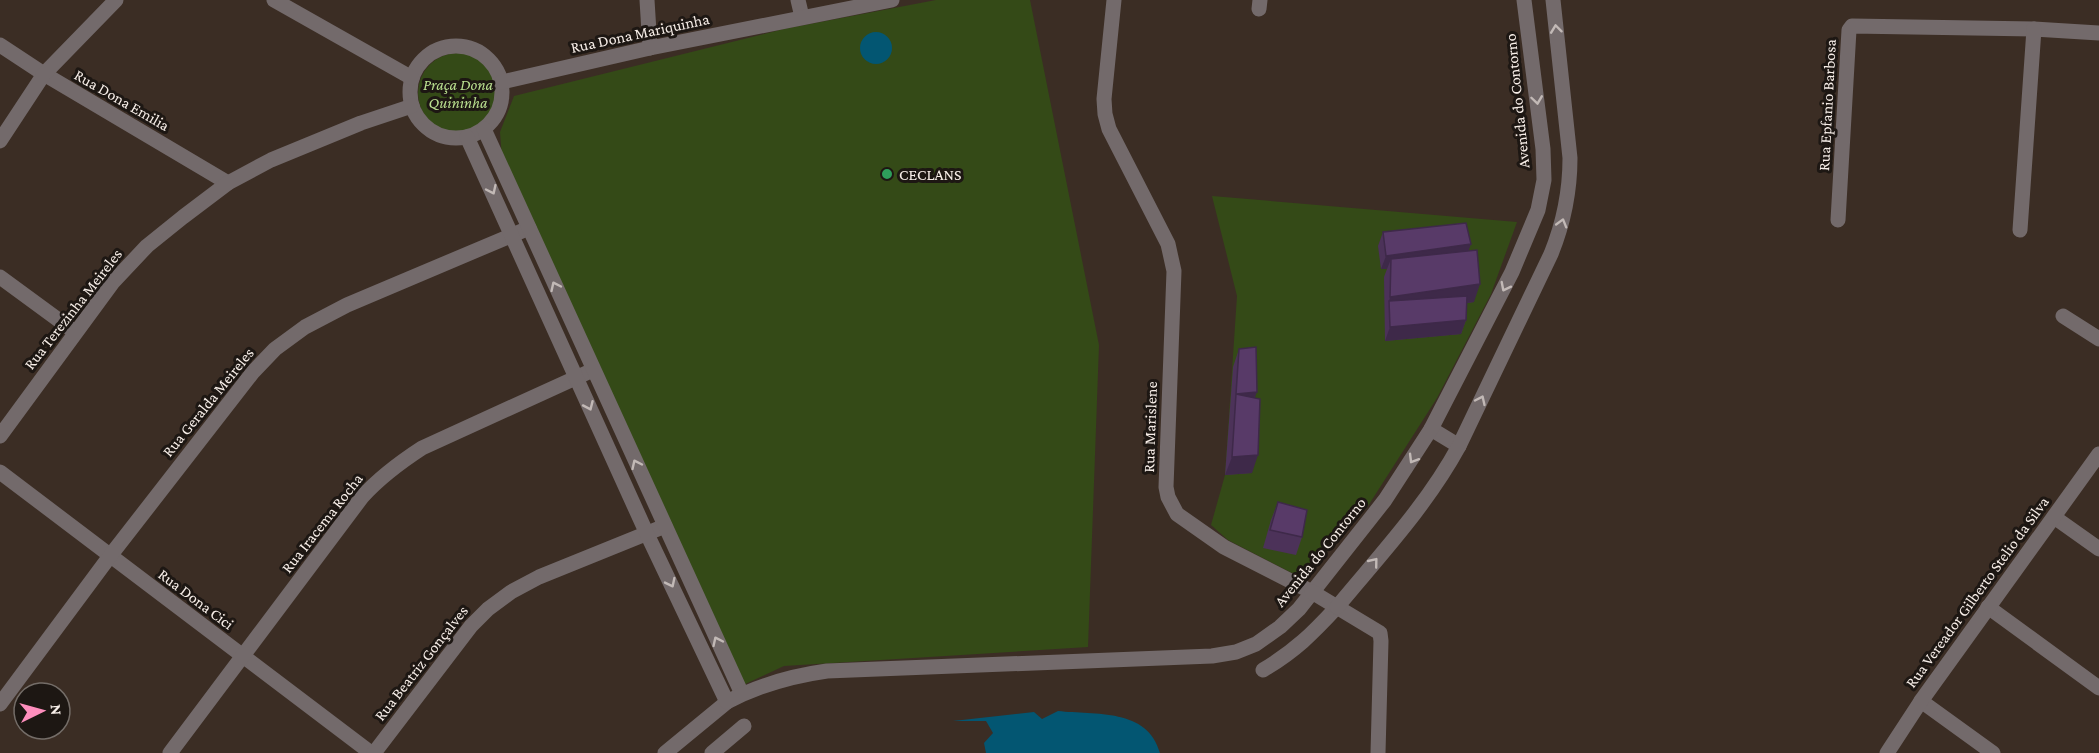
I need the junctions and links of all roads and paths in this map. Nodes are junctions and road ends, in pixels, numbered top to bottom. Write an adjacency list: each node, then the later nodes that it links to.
1 (116, 0): 14 (street)
2 (274, 0): 15 (street)
3 (647, 0): 13 (street)
4 (798, 0): 9 (street)
5 (891, 0): 9 (street, Rua Dona Mariquinha)
6 (1114, 0): 42 (street, Rua Marislene)
7 (1524, 0): 32 (street, Avenida do Contorno, one-way to 32)
8 (1553, 0): 34 (street, one-way to 8)
9 (802, 17): 13 (street, Rua Dona Mariquinha)
10 (2034, 29): 11 (street, Rua Epfanio Barbosa); 22 (street, Rua Epfanio Barbosa); 24 (street)
11 (2099, 33)
12 (0, 45): 14 (street, Rua Dona Emilia)
13 (650, 48): 16 (street, Rua Dona Mariquinha)
14 (44, 74): 20 (street); 21 (street, Rua Dona Emilia)
15 (411, 78): 16 (street); 17 (street)
16 (502, 82): 18 (street)
17 (412, 106): 19 (street); 21 (street, Rua Terezinha Meireles)
18 (484, 129): 19 (street); 23 (street)
19 (467, 137): 25 (street, one-way to 25)
20 (0, 141)
21 (228, 183): 28 (street, Rua Terezinha Meireles)
22 (1838, 219)
23 (529, 228): 25 (street, Rua Geralda Meireles); 30 (street, one-way to 23)
24 (2020, 230)
25 (512, 235): 31 (street); 41 (street, Rua Geralda Meireles)
26 (0, 277): 28 (street)
27 (2062, 316): 29 (street)
28 (75, 332): 33 (street, Rua Terezinha Meireles)
29 (2099, 339)
30 (593, 370): 31 (street, Rua Iracema Rocha); 38 (street, one-way to 30)
31 (577, 378): 39 (street, one-way to 39); 45 (street, Rua Iracema Rocha)
32 (1431, 429): 34 (street); 42 (street, Avenida do Contorno, one-way to 42)
33 (0, 436)
34 (1459, 446): 43 (street, one-way to 34)
35 (2099, 454): 37 (street, Rua Vereador Gilberto Stelio da Silva)
36 (0, 472): 41 (street, Rua Dona Cici)
37 (2054, 517): 40 (street); 44 (street, Rua Vereador Gilberto Stelio da Silva)
38 (664, 526): 39 (street, Rua Beatriz Gonçalves); 48 (street, one-way to 38)
39 (647, 534): 50 (street, one-way to 50); 54 (street, Rua Beatriz Gonçalves)
40 (2099, 549)
41 (110, 556): 45 (street, Rua Dona Cici); 51 (street, Rua Geralda Meireles)
42 (1312, 592): 43 (street, Rua Marislene); 48 (street, Avenida do Contorno)
43 (1337, 607): 46 (street); 57 (street, Rua Marislene)
44 (1988, 607): 47 (street); 49 (street, Rua Vereador Gilberto Stelio da Silva)
45 (243, 657): 53 (street, Rua Iracema Rocha); 54 (street, Rua Dona Cici)
46 (1263, 670)
47 (2099, 688)
48 (742, 694): 50 (street, Avenida do Contorno)
49 (1921, 701): 58 (street, Rua Vereador Gilberto Stelio da Silva); 59 (street)
50 (727, 702): 55 (street, Avenida do Contorno)
51 (0, 704)
52 (744, 726): 56 (street)
53 (170, 753)
54 (373, 753)
55 (665, 753)
56 (712, 753)
57 (1378, 753)
58 (1887, 753)
59 (1993, 753)

